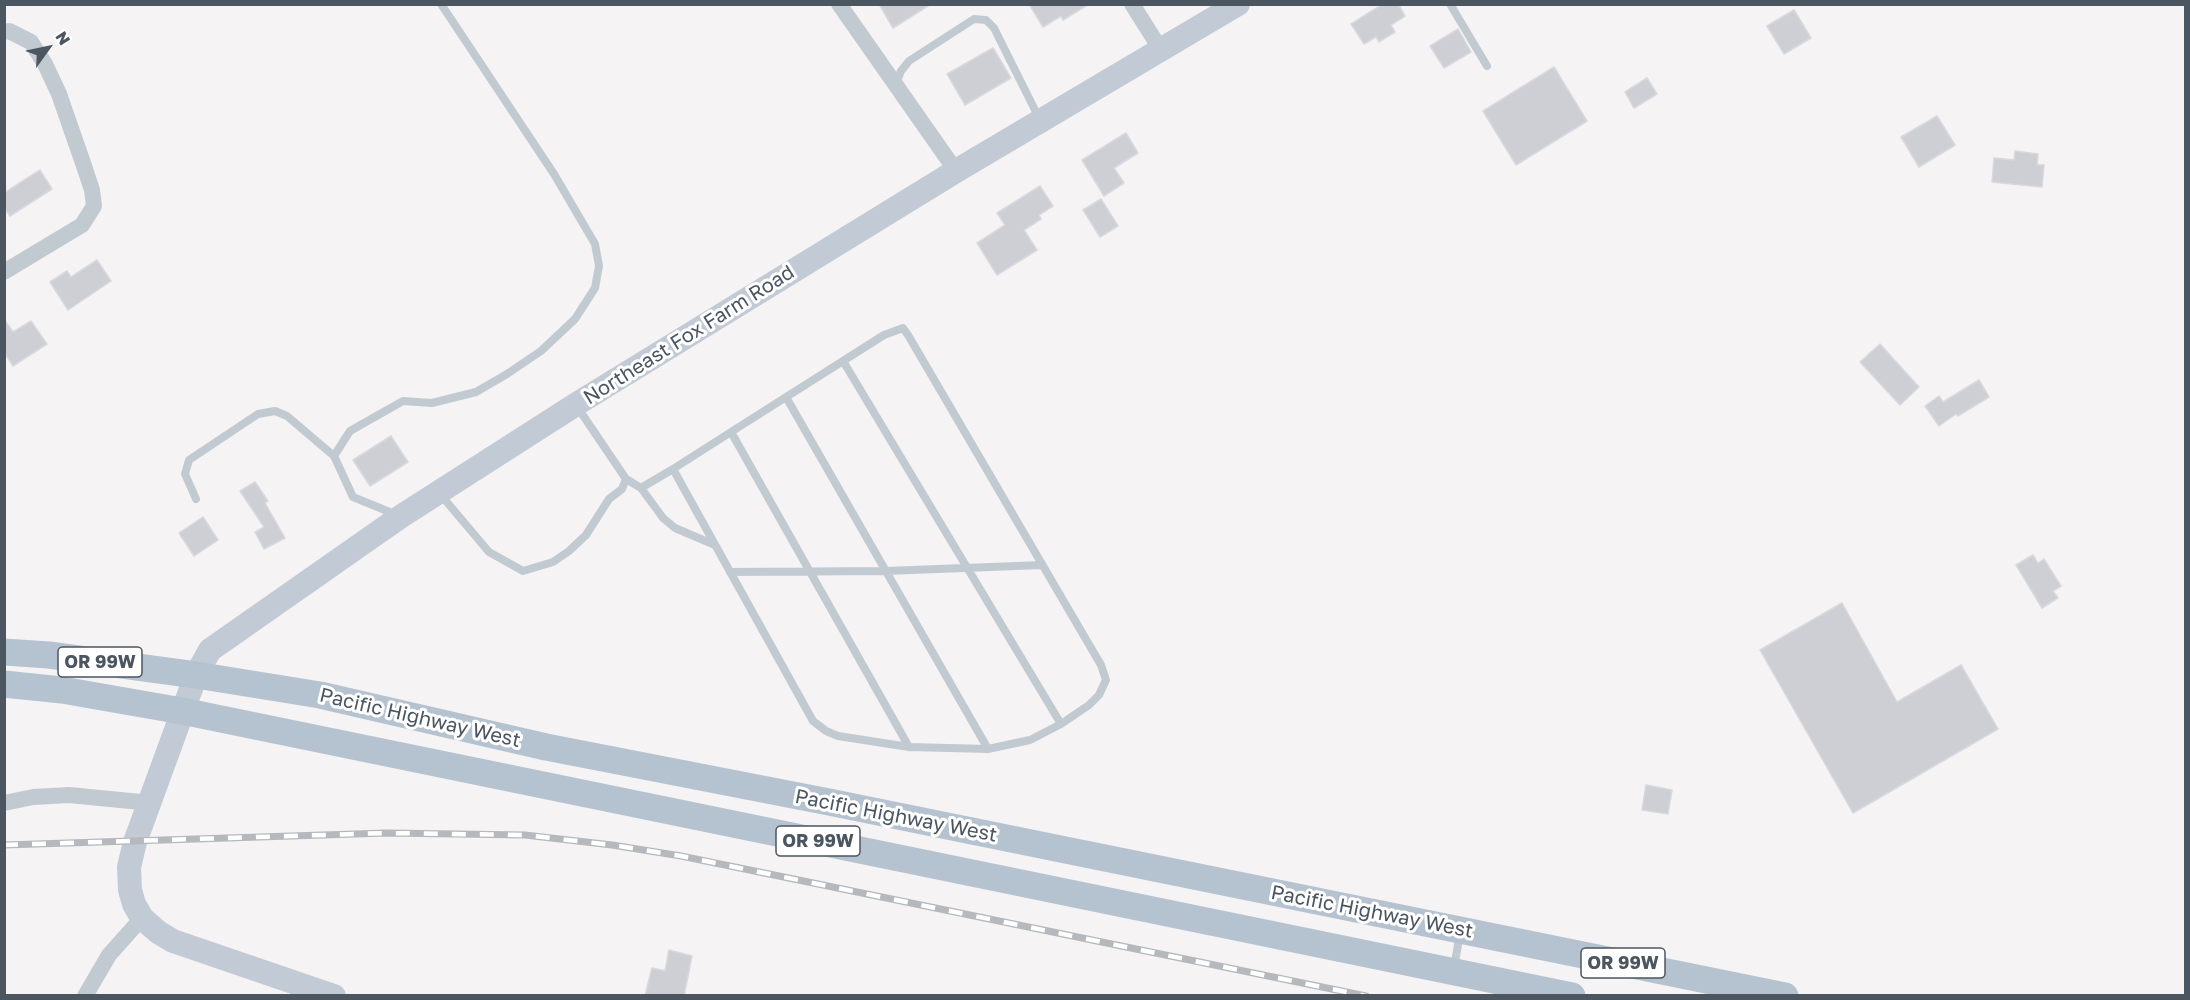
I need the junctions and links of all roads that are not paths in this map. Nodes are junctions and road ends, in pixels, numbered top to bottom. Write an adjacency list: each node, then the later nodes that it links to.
1 (441, 4): 17 (lane)
2 (839, 4): 9 (street)
3 (1132, 4): 7 (street)
4 (1238, 4): 7 (street, Northeast Fox Farm Road)
5 (1450, 4): 8 (lane)
6 (4, 32): 12 (street)
7 (1161, 50): 10 (street, Northeast Fox Farm Road)
8 (1487, 66)
9 (895, 85): 10 (lane); 11 (street)
10 (1041, 121): 11 (street, Northeast Fox Farm Road)
11 (956, 171): 15 (street, Northeast Fox Farm Road)
12 (4, 272)
13 (843, 361): 14 (lane); 25 (lane); 26 (lane)
14 (786, 397): 16 (lane); 28 (lane)
15 (575, 405): 19 (lane); 21 (street, Northeast Fox Farm Road)
16 (731, 432): 18 (lane); 27 (lane)
17 (334, 456): 22 (lane); 23 (lane)
18 (673, 469): 20 (lane); 24 (lane)
19 (626, 479): 20 (lane); 21 (lane)
20 (641, 488): 24 (lane)
21 (439, 493): 23 (street, Northeast Fox Farm Road)
22 (196, 499)
23 (400, 517): 31 (street, Northeast Fox Farm Road)
24 (715, 544): 29 (lane)
25 (1042, 565): 26 (lane); 34 (lane)
26 (968, 568): 28 (lane); 34 (lane)
27 (810, 570): 28 (lane); 29 (lane); 35 (lane)
28 (886, 571): 36 (lane)
29 (730, 572): 35 (lane)
30 (4, 652): 31 (main road, Pacific Highway West / OR 99W)
31 (196, 675): 33 (street, Northeast Fox Farm Road); 40 (main road, Pacific Highway West / OR 99W)
32 (4, 684): 33 (main road, Pacific Highway West / OR 99W)
33 (182, 711): 38 (street, Northeast Fox Farm Road); 41 (main road, Pacific Highway West / OR 99W)
34 (1061, 724): 36 (lane)
35 (909, 747): 36 (lane)
36 (988, 749)
37 (4, 803): 38 (street)
38 (151, 803): 39 (street, Northeast Fox Farm Road)
39 (142, 918): 43 (street); 44 (street)
40 (1460, 930): 41 (lane); 42 (main road, Pacific Highway West / OR 99W)
41 (1453, 971): 45 (main road, Pacific Highway West / OR 99W)
42 (1736, 991): 46 (main road, Pacific Highway West / OR 99W)
43 (85, 996)
44 (334, 996)
45 (1572, 996)
46 (1785, 996)

